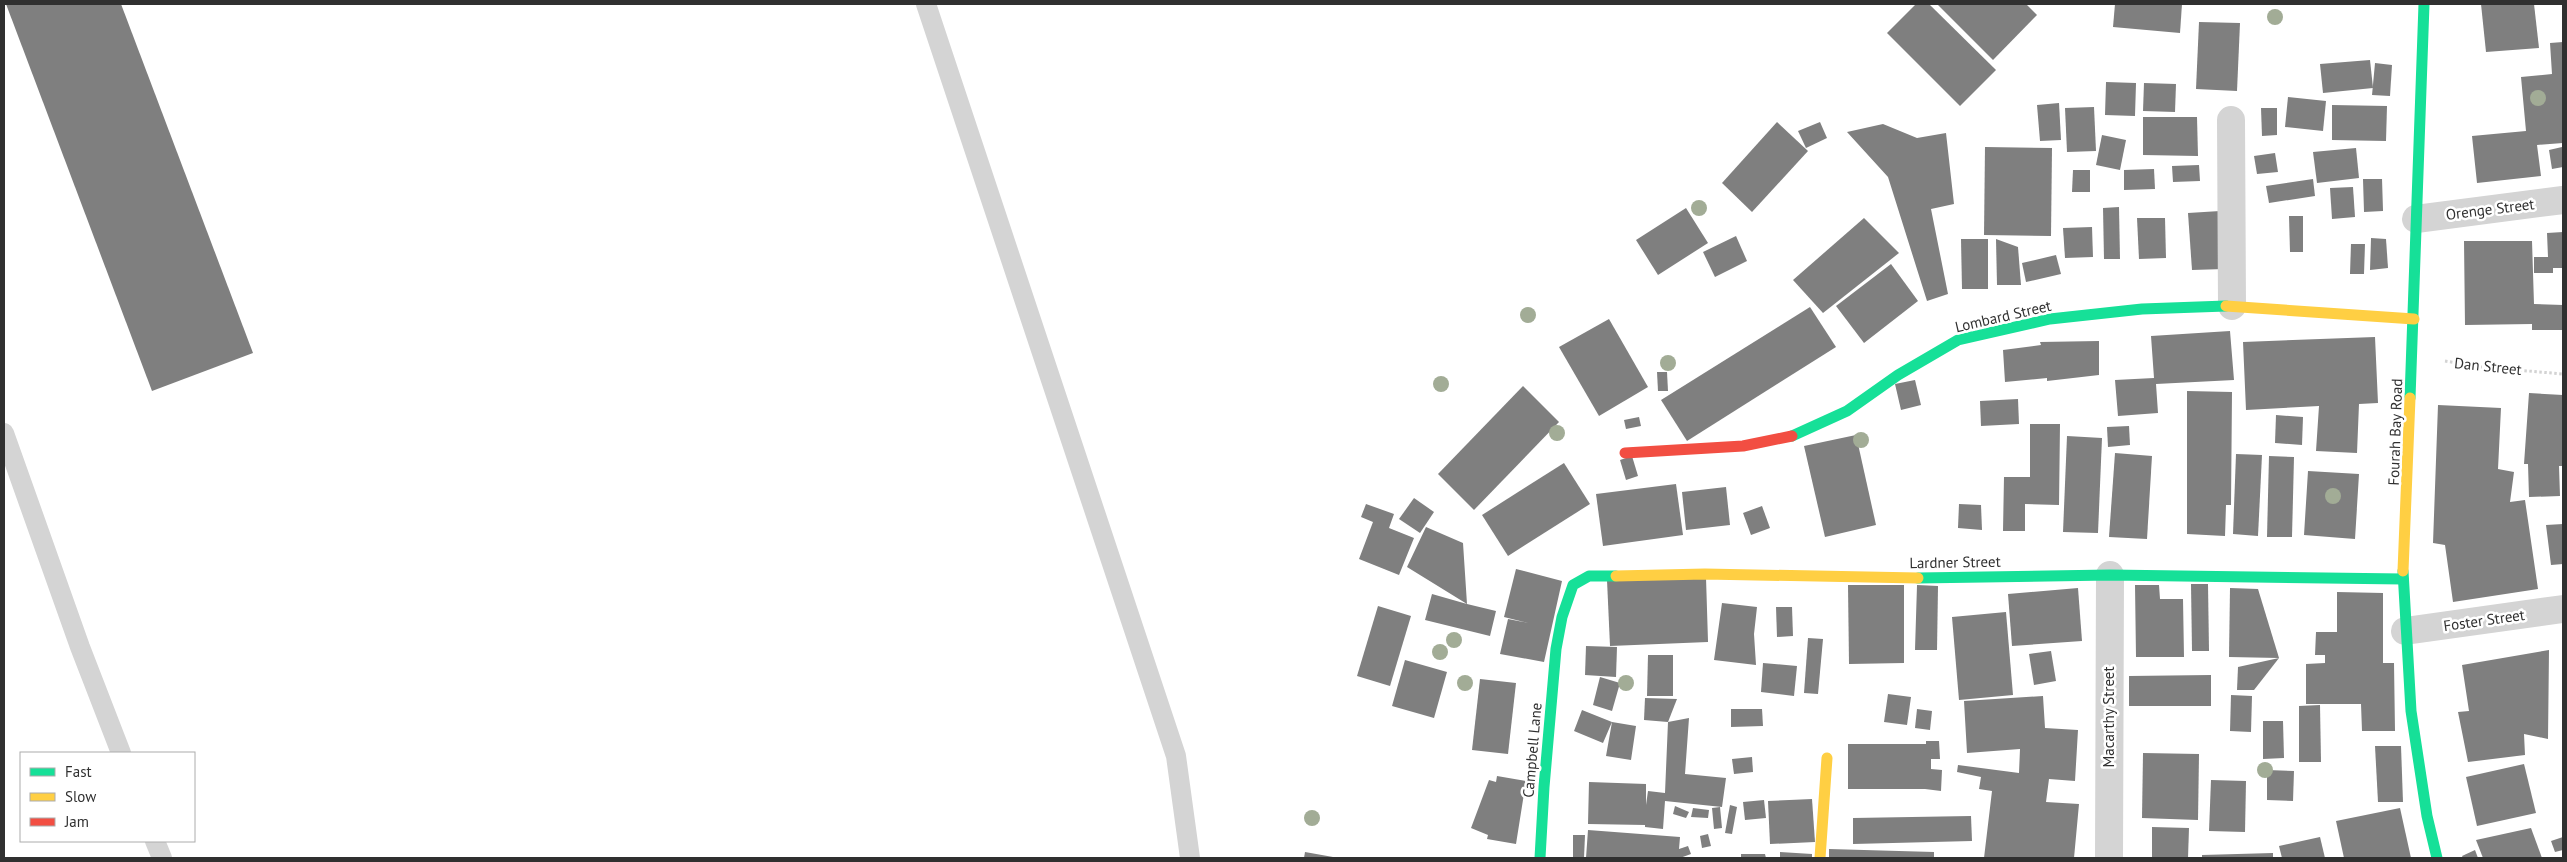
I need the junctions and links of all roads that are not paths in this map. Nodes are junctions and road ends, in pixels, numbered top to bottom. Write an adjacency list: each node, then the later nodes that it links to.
1 (926, 4): 19 (lane)
2 (2424, 4): 5 (street, Fourah Bay Road)
3 (2231, 120): 6 (street)
4 (2563, 200): 5 (street, Orenge Street)
5 (2416, 219): 7 (street, Fourah Bay Road)
6 (2232, 306): 7 (street, Lombard Street); 9 (street, Lombard Street)
7 (2414, 319): 11 (street, Fourah Bay Road)
8 (4, 433): 15 (lane)
9 (1625, 453)
10 (2110, 575): 11 (street, Lardner Street); 14 (street, Lardner Street); 22 (street, Macarthy Street)
11 (2403, 580): 13 (street, Fourah Bay Road)
12 (2563, 609): 13 (street, Foster Street)
13 (2404, 631): 23 (street, Fourah Bay Road)
14 (1556, 644): 20 (street, Campbell Lane)
15 (121, 752)
16 (1828, 758): 21 (street)
17 (156, 842): 18 (lane)
18 (162, 858)
19 (1190, 858)
20 (1540, 858)
21 (1820, 858)
22 (2109, 858)
23 (2438, 858)

